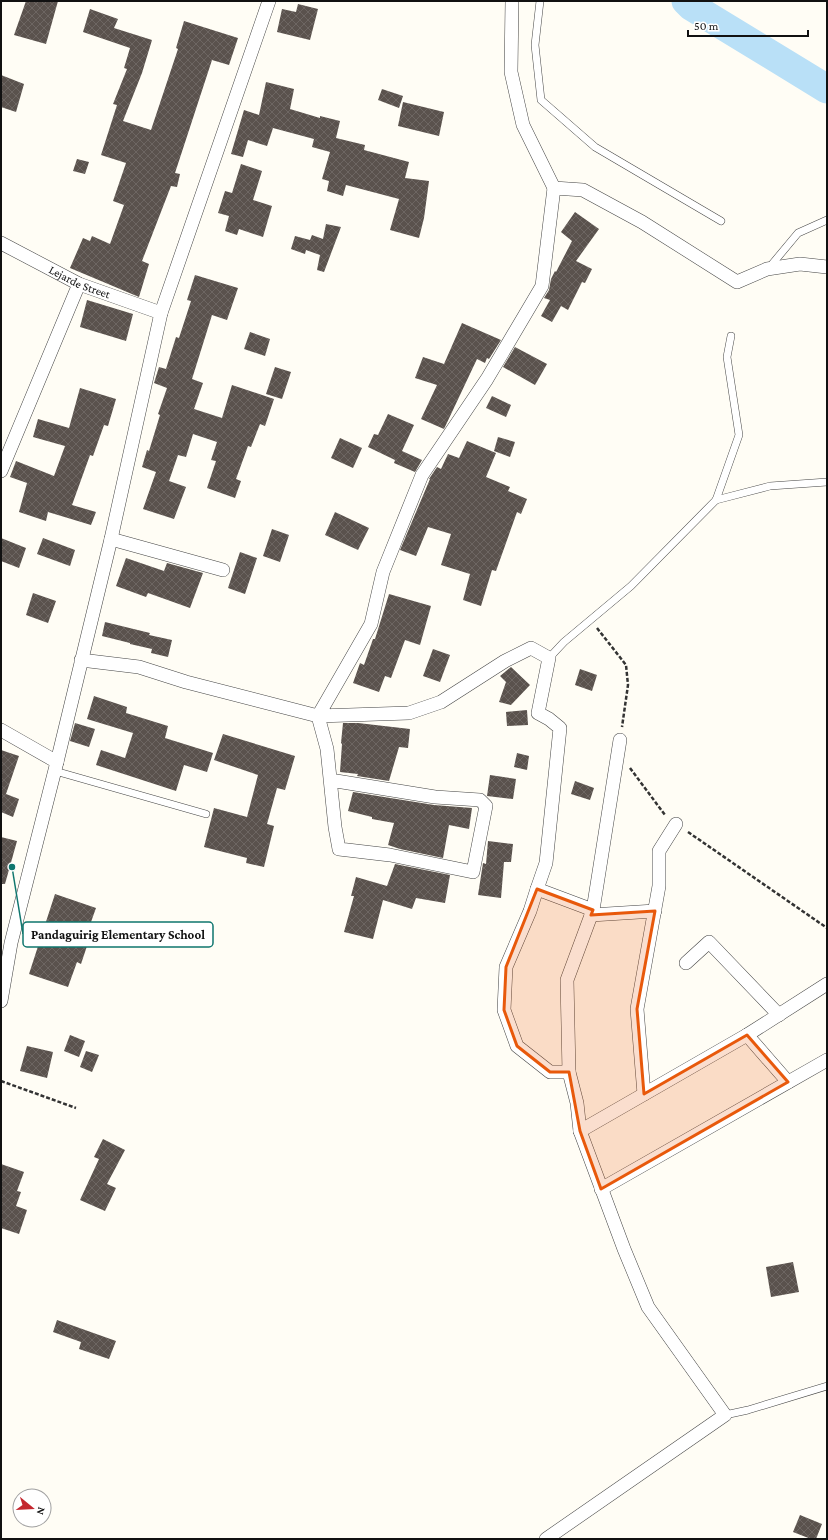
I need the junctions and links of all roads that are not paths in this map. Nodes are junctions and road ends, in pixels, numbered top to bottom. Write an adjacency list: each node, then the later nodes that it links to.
1 (269, 1): 11 (street)
2 (512, 1): 4 (street)
3 (540, 1): 6 (lane)
4 (554, 188): 9 (street); 20 (street)
5 (827, 220): 9 (lane)
6 (721, 221)
7 (1, 243): 10 (street, Lejarde Street)
8 (827, 267): 9 (street)
9 (767, 269)
10 (80, 284): 11 (street, Lejarde Street); 13 (street)
11 (161, 313): 16 (street)
12 (731, 336): 15 (lane)
13 (1, 470)
14 (827, 482): 15 (lane)
15 (716, 500): 18 (lane)
16 (111, 539): 17 (street); 19 (street)
17 (222, 570)
18 (549, 658): 20 (street); 27 (street)
19 (81, 660): 20 (street); 23 (street)
20 (318, 716): 24 (street)
21 (1, 730): 23 (street)
22 (620, 740): 29 (street)
23 (56, 767): 25 (lane); 30 (street)
24 (330, 780): 24 (street)
25 (206, 814)
26 (676, 824): 28 (street)
27 (537, 889): 29 (street); 37 (street)
28 (655, 911): 29 (street); 39 (street)
29 (592, 913): 37 (street)
30 (6, 941): 33 (street)
31 (686, 963): 34 (street)
32 (827, 984): 34 (street)
33 (1, 1001)
34 (779, 1015): 35 (street)
35 (747, 1035): 38 (street); 39 (street)
36 (827, 1060): 38 (street)
37 (569, 1072): 40 (street)
38 (788, 1082): 41 (street)
39 (644, 1094): 40 (street)
40 (580, 1131): 41 (street)
41 (601, 1189): 43 (street)
42 (827, 1386): 43 (lane)
43 (725, 1415): 44 (street)
44 (546, 1539)

